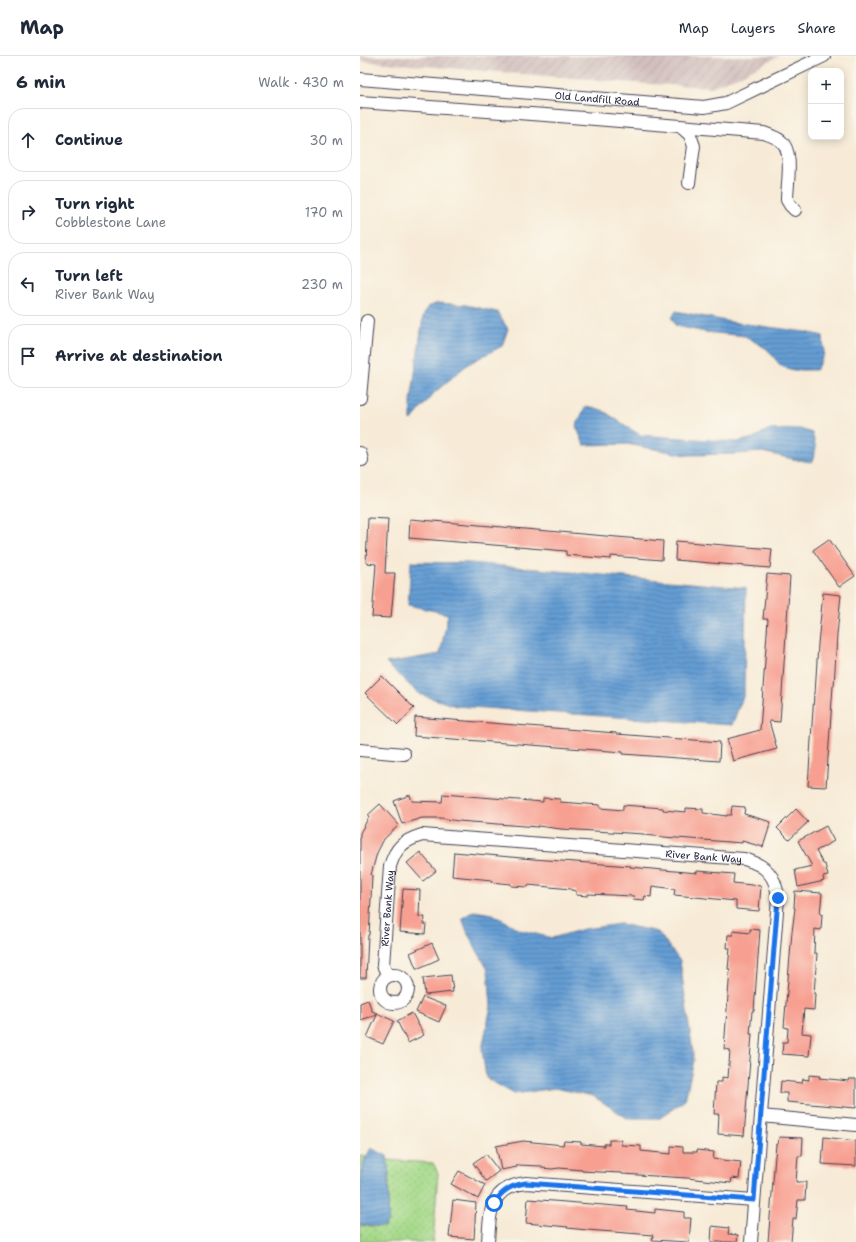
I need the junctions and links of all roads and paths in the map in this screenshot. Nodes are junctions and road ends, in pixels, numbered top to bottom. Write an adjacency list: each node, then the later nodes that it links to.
1 (824, 56): 2 (street, Old Landfill Road)
2 (360, 79)
3 (360, 102): 4 (street)
4 (680, 126): 5 (street); 6 (street)
5 (689, 183)
6 (795, 210)
7 (367, 321): 8 (street)
8 (363, 340): 9 (street)
9 (360, 398)
10 (360, 750): 11 (street)
11 (404, 754)
12 (388, 976): 13 (street, River Bank Way)
13 (761, 1116): 14 (street); 15 (street, River Bank Way)
14 (856, 1125)
15 (754, 1200): 16 (street); 17 (street, River Bank Way)
16 (488, 1242)
17 (751, 1242)

